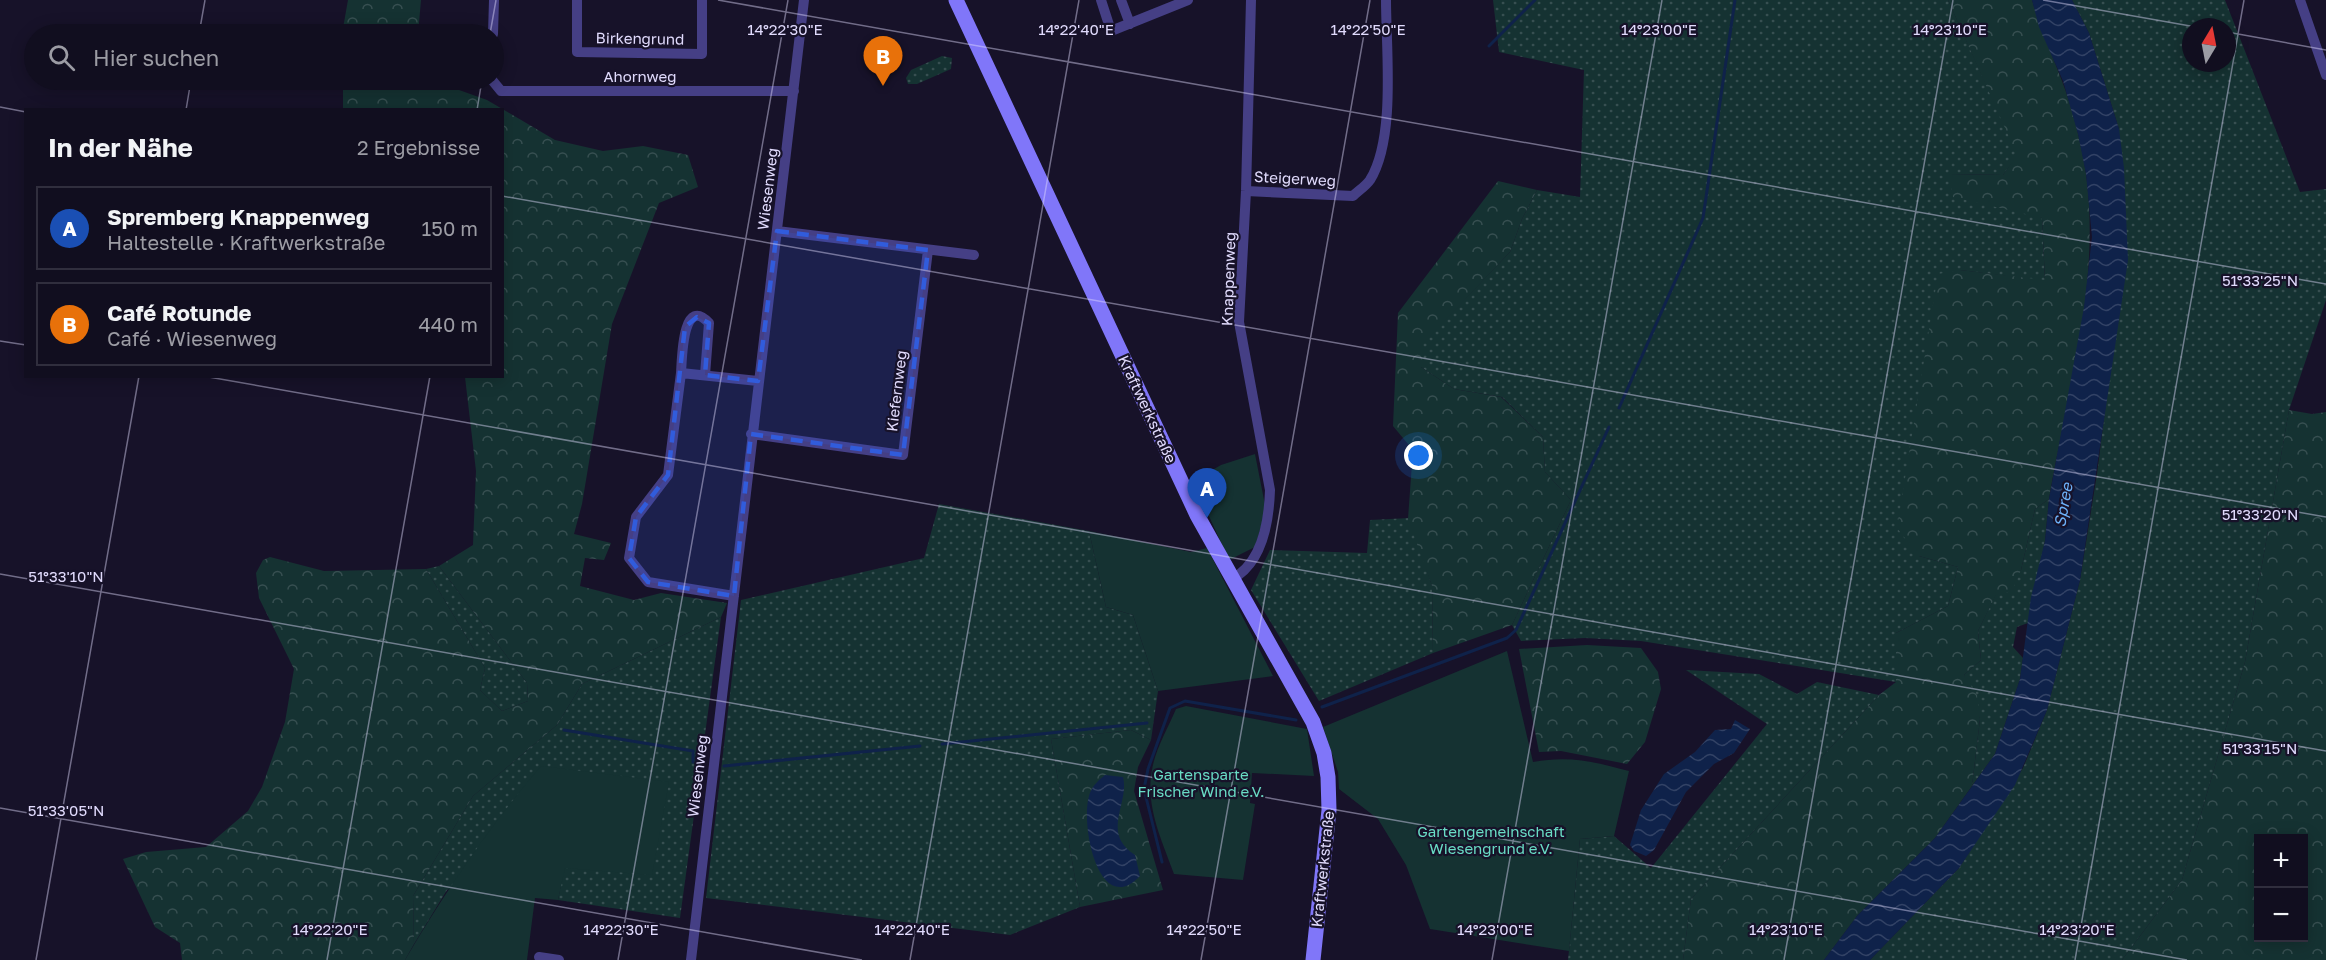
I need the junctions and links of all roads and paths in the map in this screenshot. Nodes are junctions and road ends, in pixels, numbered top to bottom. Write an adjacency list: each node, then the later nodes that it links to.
1 (494, 0): 12 (street)
2 (577, 0): 3 (street, Birkengrund)
3 (702, 0)
4 (804, 0): 16 (street, Wiesenweg)
5 (956, 0): 25 (main road, Kraftwerkstraße)
6 (1101, 0): 13 (street)
7 (1121, 0): 13 (street)
8 (1188, 0): 13 (street)
9 (1251, 0): 17 (street, Knappenweg)
10 (1385, 0): 17 (street, Steigerweg)
11 (2300, 0): 14 (street)
12 (493, 24)
13 (1130, 24)
14 (2326, 75)
15 (500, 90): 16 (street, Ahornweg)
16 (794, 90): 18 (street, Wiesenweg)
17 (1246, 191): 25 (street, Knappenweg)
18 (777, 231): 19 (street); 23 (street, Wiesenweg)
19 (928, 250): 20 (street); 24 (street, Kiefernweg)
20 (974, 255)
21 (681, 373): 22 (street); 22 (street); 26 (street)
22 (705, 375): 23 (street)
23 (758, 381): 24 (street, Wiesenweg)
24 (751, 434): 26 (street, Wiesenweg)
25 (1232, 579): 30 (main road, Kraftwerkstraße)
26 (734, 596): 29 (street, Wiesenweg)
27 (538, 957): 28 (street)
28 (559, 960)
29 (691, 960)
30 (1313, 960)

